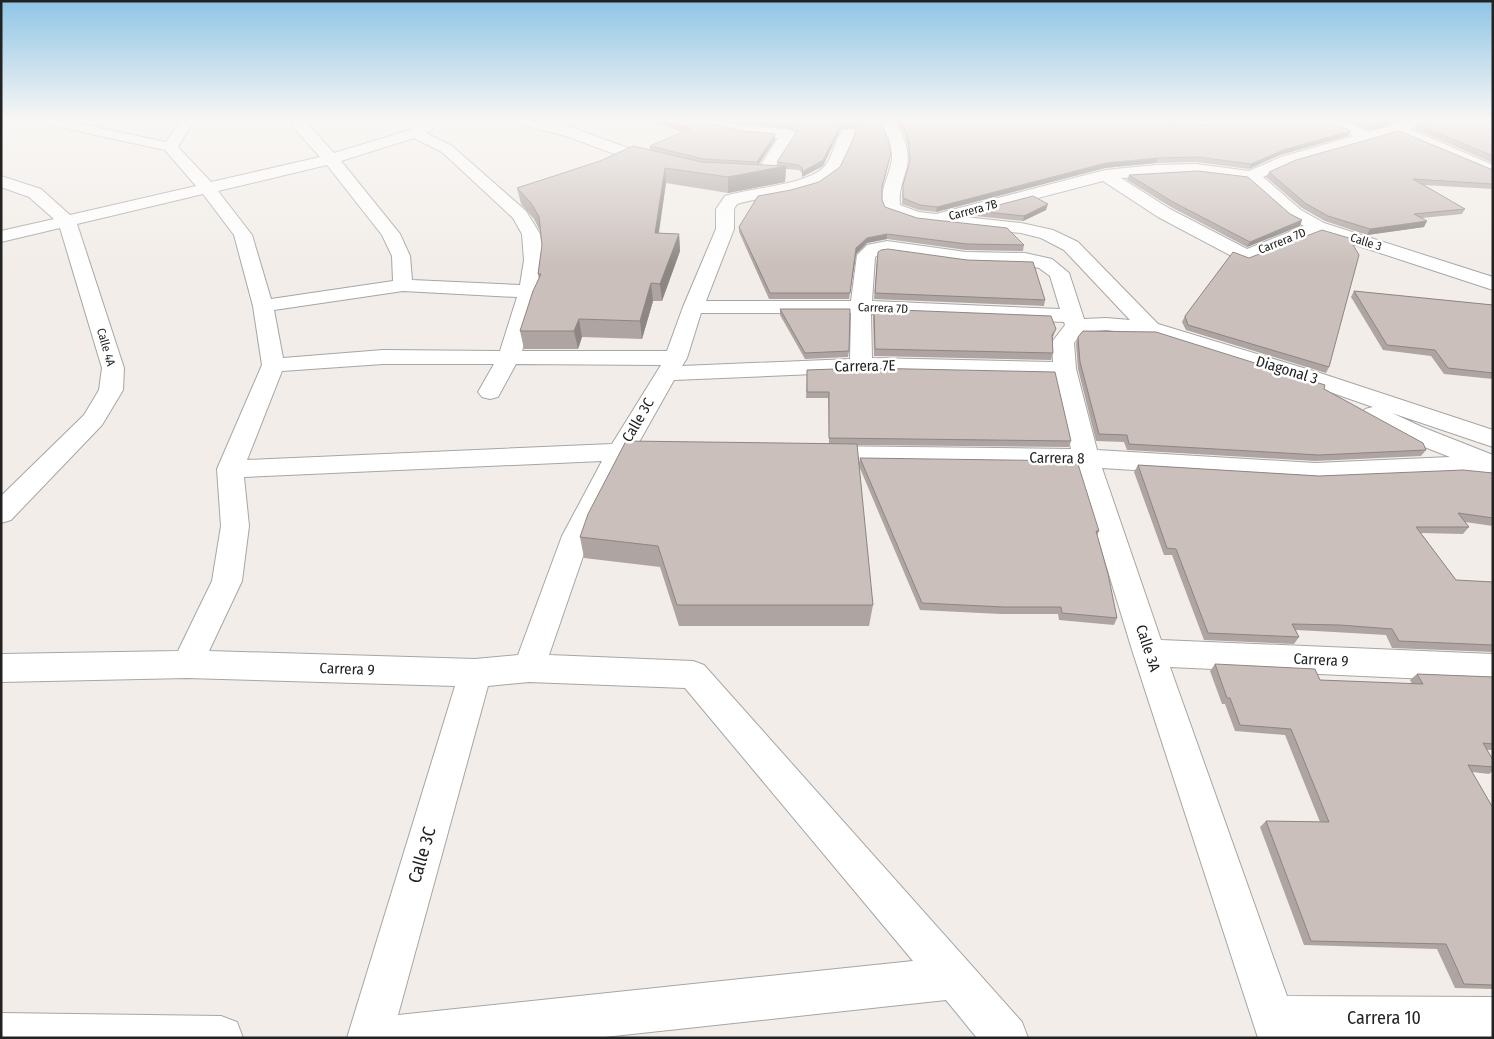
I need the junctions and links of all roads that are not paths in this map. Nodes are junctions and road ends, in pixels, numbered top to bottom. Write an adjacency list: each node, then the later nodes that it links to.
1 (190, 169): 17 (street)
2 (286, 169): 17 (street)
3 (339, 169): 25 (street)
4 (471, 169): 19 (street)
5 (766, 169): 12 (street)
6 (831, 169): 14 (street)
7 (898, 169): 20 (street)
8 (1177, 169): 13 (street, Carrera 7B)
9 (1200, 169): 15 (street, Carrera 7B)
10 (1263, 169): 15 (street)
11 (743, 174): 12 (street)
12 (763, 174): 14 (street)
13 (1105, 175): 20 (street, Carrera 7B); 22 (street, Carrera 7D)
14 (824, 176): 28 (street, Calle 3C)
15 (1252, 176): 22 (street, Calle 3)
16 (1, 181): 21 (street)
17 (207, 188): 21 (street); 27 (street)
18 (524, 194): 19 (street)
19 (506, 200): 26 (street)
20 (936, 220): 31 (street)
21 (67, 222): 23 (street); 46 (street, Calle 4A)
22 (1318, 227): 24 (street, Calle 3)
23 (1, 238)
24 (1493, 284)
25 (402, 285): 26 (street); 27 (street)
26 (529, 292): 32 (street)
27 (263, 306): 33 (street)
28 (693, 307): 29 (street, Carrera 7D); 35 (street, Calle 3C)
29 (861, 307): 30 (street, Carrera 7D); 30 (street); 34 (street)
30 (1074, 321): 31 (street, Diagonal 3); 36 (street, Calle 3A)
31 (1150, 329): 37 (street, Diagonal 3)
32 (509, 356): 33 (street, Carrera 7E); 35 (street, Carrera 7E); 38 (street)
33 (274, 365): 45 (street)
34 (861, 365): 35 (street, Carrera 7E); 36 (street, Carrera 7E)
35 (670, 366): 40 (street, Calle 3C)
36 (1065, 369): 43 (street, Calle 3A)
37 (1312, 378): 39 (street, Diagonal 3); 44 (street)
38 (490, 392)
39 (1493, 439)
40 (620, 452): 41 (street); 45 (street); 50 (street, Calle 3C)
41 (680, 452)
42 (799, 454): 43 (street, Carrera 8)
43 (1086, 458): 44 (street, Carrera 8); 47 (street, Calle 3A)
44 (1491, 464)
45 (230, 469): 48 (street)
46 (1, 514)
47 (1149, 653): 51 (street, Carrera 9); 55 (street, Calle 3A)
48 (187, 664): 49 (street, Carrera 9); 52 (street, Carrera 9)
49 (1, 668)
50 (529, 668): 52 (street, Carrera 9); 53 (street, Carrera 9)
51 (1493, 668)
52 (475, 673): 58 (street, Calle 3C)
53 (955, 978): 59 (street); 60 (street)
54 (1493, 1019): 55 (street, Carrera 10)
55 (1277, 1028)
56 (1, 1035): 57 (street)
57 (221, 1038)
58 (369, 1038)
59 (386, 1038)
60 (1006, 1038)

